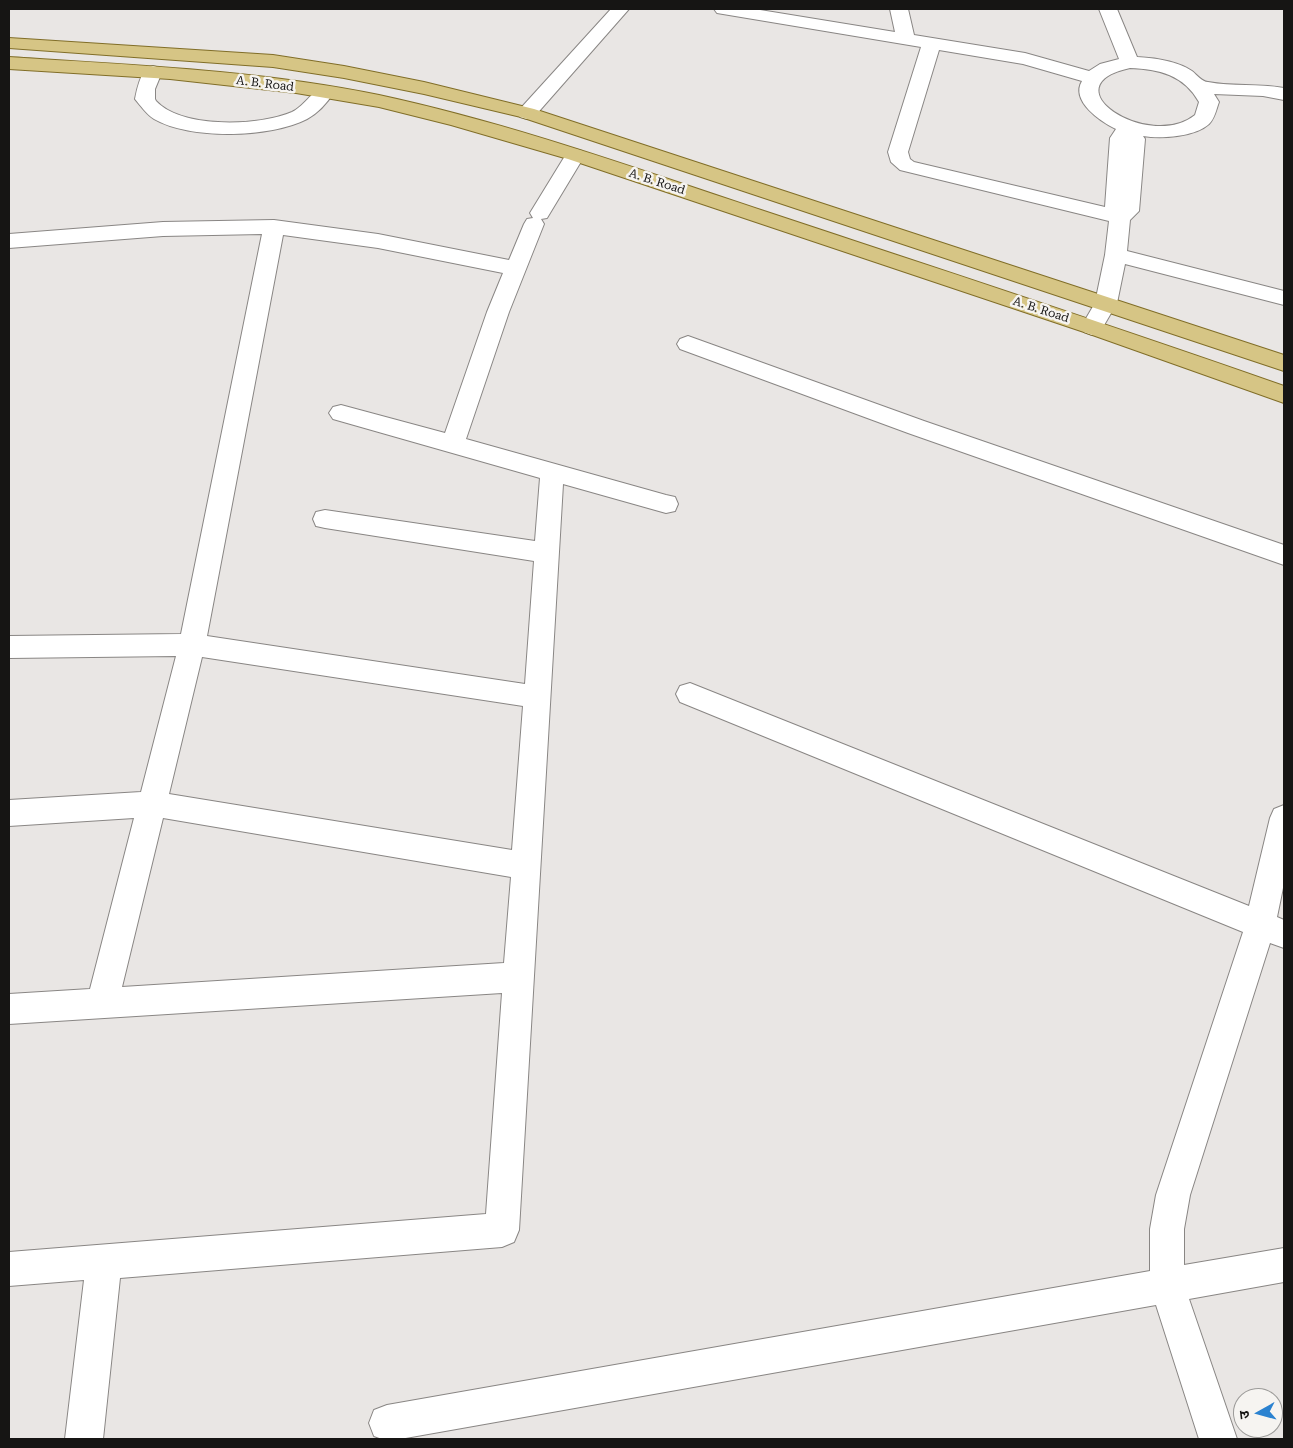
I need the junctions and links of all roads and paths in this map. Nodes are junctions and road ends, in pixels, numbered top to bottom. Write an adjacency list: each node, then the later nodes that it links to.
1 (620, 9): 15 (street)
2 (723, 9): 5 (street)
3 (899, 9): 5 (street)
4 (1108, 9): 8 (street)
5 (906, 39): 7 (street)
6 (9, 42): 15 (main road, A. B. Road)
7 (932, 44): 11 (street); 18 (street)
8 (1130, 62): 11 (street); 12 (street)
9 (9, 63): 10 (main road, A. B. Road)
10 (153, 72): 13 (main road, A. B. Road); 13 (street)
11 (1092, 78): 16 (street)
12 (1203, 88): 14 (street); 16 (street)
13 (325, 92): 17 (main road, A. B. Road)
14 (1284, 94)
15 (527, 113): 24 (main road, A. B. Road)
16 (1128, 127): 18 (street)
17 (575, 155): 22 (street); 25 (main road, A. B. Road)
18 (1120, 217): 21 (street)
19 (274, 227): 20 (street); 22 (street); 36 (street)
20 (9, 241)
21 (1116, 254): 23 (street); 24 (street)
22 (517, 269): 30 (street)
23 (1284, 298)
24 (1106, 302): 25 (street); 27 (main road, A. B. Road)
25 (1092, 327): 28 (main road, A. B. Road)
26 (688, 344): 35 (street)
27 (1284, 363)
28 (1284, 394)
29 (341, 413): 30 (street)
30 (452, 444): 31 (street)
31 (552, 472): 32 (street); 34 (street)
32 (666, 504)
33 (325, 519): 34 (street)
34 (547, 553): 39 (street)
35 (1284, 555)
36 (192, 645): 37 (street); 39 (street); 40 (street)
37 (9, 647)
38 (690, 694): 44 (street)
39 (537, 697): 43 (street)
40 (153, 804): 41 (street); 43 (street); 46 (street)
41 (9, 813)
42 (1284, 818): 44 (street)
43 (526, 866): 45 (street)
44 (1272, 930): 51 (street)
45 (519, 976): 46 (street); 48 (street)
46 (102, 1003): 47 (street)
47 (9, 1009)
48 (104, 1262): 50 (street); 53 (street)
49 (1284, 1264): 51 (street)
50 (9, 1269)
51 (1167, 1285): 52 (street); 54 (street)
52 (387, 1423)
53 (84, 1439)
54 (1218, 1439)

